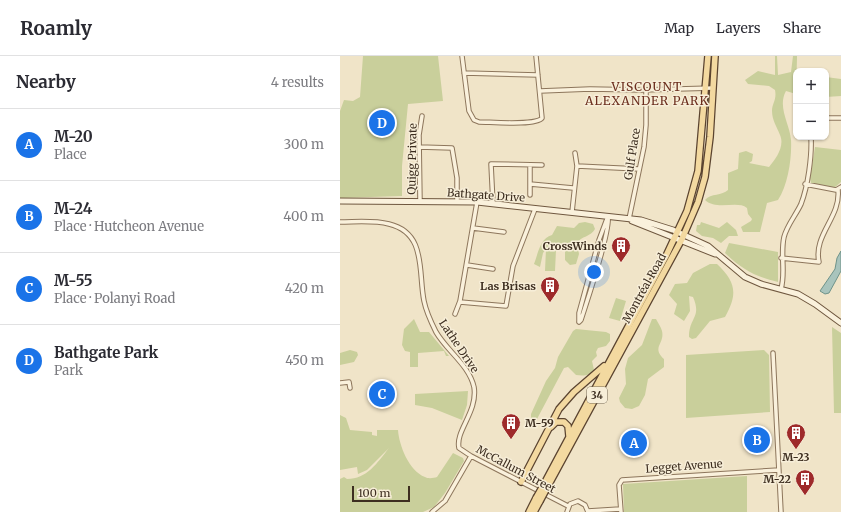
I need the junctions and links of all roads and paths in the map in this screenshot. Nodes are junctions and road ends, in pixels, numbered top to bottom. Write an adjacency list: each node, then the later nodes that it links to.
1 (462, 56): 5 (street)
2 (536, 56): 6 (street)
3 (708, 56): 7 (main road, Montréal Road / 34)
4 (715, 56): 8 (main road, Montréal Road / 34)
5 (464, 74): 6 (street); 10 (street)
6 (538, 75): 10 (street)
7 (706, 88): 8 (street); 9 (street); 21 (main road, Montréal Road / 34)
8 (713, 88): 22 (main road, Montréal Road / 34)
9 (646, 90): 10 (street); 20 (street, Gulf Place)
10 (540, 91)
11 (422, 116): 15 (street, Quigg Private)
12 (829, 118): 13 (street)
13 (841, 118)
14 (811, 140): 24 (street)
15 (419, 147): 30 (street, Quigg Private); 31 (street)
16 (575, 154): 19 (street)
17 (530, 165): 18 (street); 23 (street); 33 (street)
18 (542, 165)
19 (577, 166): 20 (street); 26 (street)
20 (639, 169): 37 (street, Gulf Place)
21 (698, 172): 22 (main road); 41 (main road, Montréal Road / 34)
22 (706, 173): 42 (main road, Montréal Road / 34)
23 (530, 184): 26 (street); 28 (street)
24 (805, 184): 27 (street); 43 (street)
25 (841, 187): 27 (street)
26 (574, 188): 35 (street)
27 (838, 190): 43 (street)
28 (530, 195)
29 (340, 201): 30 (street, Bathgate Drive)
30 (420, 201): 31 (street, Bathgate Drive)
31 (457, 202): 32 (street, Bathgate Drive)
32 (477, 202): 33 (street, Bathgate Drive); 39 (street)
33 (493, 204): 34 (street, Bathgate Drive)
34 (535, 209): 35 (street, Bathgate Drive); 47 (street)
35 (572, 212): 36 (street, Bathgate Drive)
36 (608, 216): 36 (street); 37 (street, Bathgate Drive)
37 (629, 219): 41 (street, Bathgate Drive)
38 (340, 222): 56 (street, Lathe Drive)
39 (473, 228): 40 (street); 44 (street)
40 (504, 232)
41 (677, 235): 42 (street, Bathgate Drive); 51 (main road, Montréal Road / 34)
42 (683, 237): 46 (street, Bathgate Drive); 60 (main road, Montréal Road / 34)
43 (781, 258): 46 (street)
44 (467, 265): 45 (street); 47 (street)
45 (493, 268)
46 (781, 289): 49 (street, Bathgate Drive)
47 (460, 302): 48 (street)
48 (455, 314)
49 (841, 323)
50 (772, 353): 58 (street)
51 (611, 359): 54 (main road); 55 (main road, Montréal Road / 34)
52 (340, 383): 53 (street)
53 (350, 388)
54 (548, 430): 55 (main road); 59 (main road)
55 (569, 438): 60 (main road, Montréal Road / 34)
56 (459, 445): 57 (street, McCallum Street)
57 (471, 456): 59 (street, McCallum Street); 64 (street)
58 (779, 470): 63 (street, Legget Avenue); 69 (street)
59 (520, 482): 62 (street, McCallum Street)
60 (546, 485): 61 (main road, Montréal Road / 34, bridge)
61 (538, 500): 65 (main road, Montréal Road / 34); 66 (main road, Montréal Road / 34)
62 (568, 506): 67 (street); 68 (street)
63 (620, 510): 68 (street)
64 (432, 512)
65 (529, 512)
66 (534, 512)
67 (567, 512)
68 (588, 512)
69 (781, 512)

